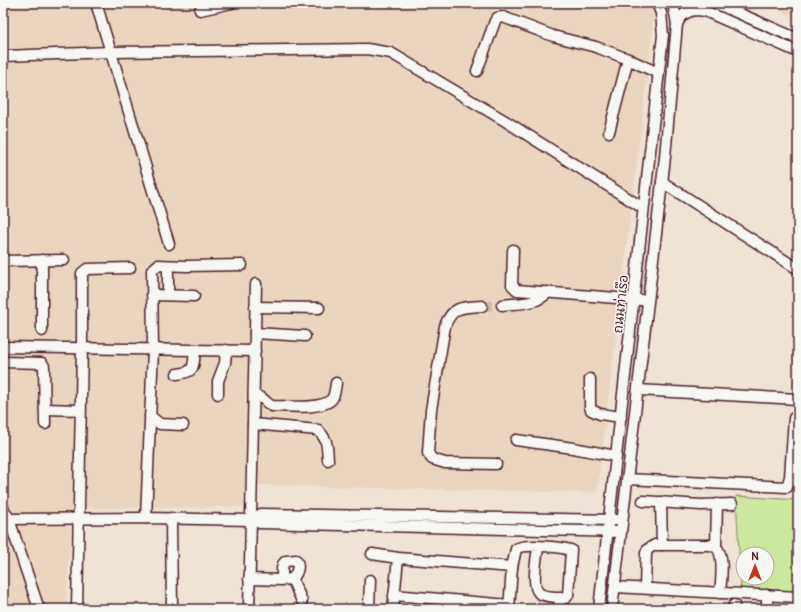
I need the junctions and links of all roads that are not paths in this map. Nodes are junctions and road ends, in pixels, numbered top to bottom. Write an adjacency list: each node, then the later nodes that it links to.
1 (96, 3): 9 (street)
2 (232, 3): 6 (street)
3 (657, 3): 14 (street, ถนนท่าเรือ)
4 (715, 3): 8 (street)
5 (674, 4): 7 (street)
6 (200, 10)
7 (678, 24): 10 (street); 16 (street)
8 (798, 39)
9 (111, 52): 11 (street); 17 (street); 18 (street)
10 (798, 52)
11 (3, 56)
12 (628, 60): 13 (street); 14 (street); 15 (street)
13 (477, 71)
14 (658, 73): 17 (street, ถนนท่าเรือ)
15 (609, 132)
16 (662, 182): 26 (street); 33 (street)
17 (643, 208): 32 (street, ถนนท่าเรือ)
18 (169, 244)
19 (513, 250): 28 (street)
20 (42, 260): 21 (street); 22 (street); 38 (street)
21 (64, 260)
22 (3, 261)
23 (242, 265): 24 (street)
24 (168, 266): 29 (street); 30 (street)
25 (130, 268): 42 (street)
26 (798, 269)
27 (256, 284): 36 (street)
28 (548, 292): 32 (street); 34 (street)
29 (152, 295): 30 (street); 43 (street)
30 (168, 295): 31 (street)
31 (194, 296)
32 (634, 299): 33 (street); 58 (street, ถนนท่าเรือ)
33 (649, 300): 51 (street)
34 (502, 305)
35 (482, 306): 66 (street)
36 (255, 307): 37 (street); 39 (street)
37 (319, 308)
38 (42, 331)
39 (255, 333): 40 (street); 46 (street)
40 (305, 336)
41 (3, 347): 42 (street)
42 (82, 348): 43 (street); 56 (street)
43 (153, 349): 44 (street); 57 (street)
44 (195, 350): 45 (street); 48 (street)
45 (226, 350): 46 (street); 52 (street)
46 (254, 351): 53 (street)
47 (3, 362): 55 (street)
48 (177, 374)
49 (590, 379): 58 (street)
50 (336, 383): 53 (street)
51 (638, 390): 54 (street); 67 (street)
52 (218, 394)
53 (254, 396): 61 (street)
54 (798, 399)
55 (45, 409): 56 (street); 60 (street)
56 (80, 410): 73 (street)
57 (150, 416): 62 (street); 74 (street)
58 (621, 417): 64 (street, ถนนท่าเรือ)
59 (794, 418): 67 (street)
60 (45, 424)
61 (253, 424): 65 (street); 77 (street)
62 (183, 425)
63 (516, 440): 64 (street)
64 (616, 456): 78 (street, ถนนท่าเรือ)
65 (328, 460)
66 (496, 464)
67 (627, 479): 79 (street)
68 (643, 501): 69 (street)
69 (661, 502): 70 (street); 82 (street)
70 (717, 504): 71 (street); 84 (street)
71 (732, 504)
72 (3, 508): 76 (street)
73 (79, 518): 74 (street); 76 (street); 100 (street)
74 (146, 518): 75 (street)
75 (171, 518): 77 (street); 101 (street)
76 (9, 519): 99 (street)
77 (251, 520): 78 (street); 80 (street); 88 (street)
78 (609, 520): 79 (street); 80 (street, ถนนท่าเรือ)
79 (622, 520): 81 (street)
80 (608, 532): 81 (street); 106 (street, ถนนท่าเรือ)
81 (620, 532): 90 (street)
82 (662, 545): 84 (street); 91 (street)
83 (538, 546): 87 (street); 95 (street); 95 (street)
84 (716, 547): 92 (street)
85 (372, 554): 86 (street)
86 (398, 558): 87 (street); 93 (street)
87 (512, 567): 98 (street)
88 (250, 579): 97 (street); 102 (street)
89 (370, 580): 103 (street)
90 (615, 587): 91 (street); 107 (street)
91 (645, 588): 92 (street)
92 (720, 593): 94 (street)
93 (394, 595): 98 (street); 104 (street)
94 (767, 596): 96 (street); 108 (street)
95 (560, 597): 105 (street)
96 (798, 597)
97 (302, 601)
98 (509, 607)
99 (39, 609)
100 (77, 609)
101 (172, 609)
102 (249, 609)
103 (369, 609)
104 (393, 609)
105 (559, 609)
106 (599, 609)
107 (612, 609)
108 (767, 609)

